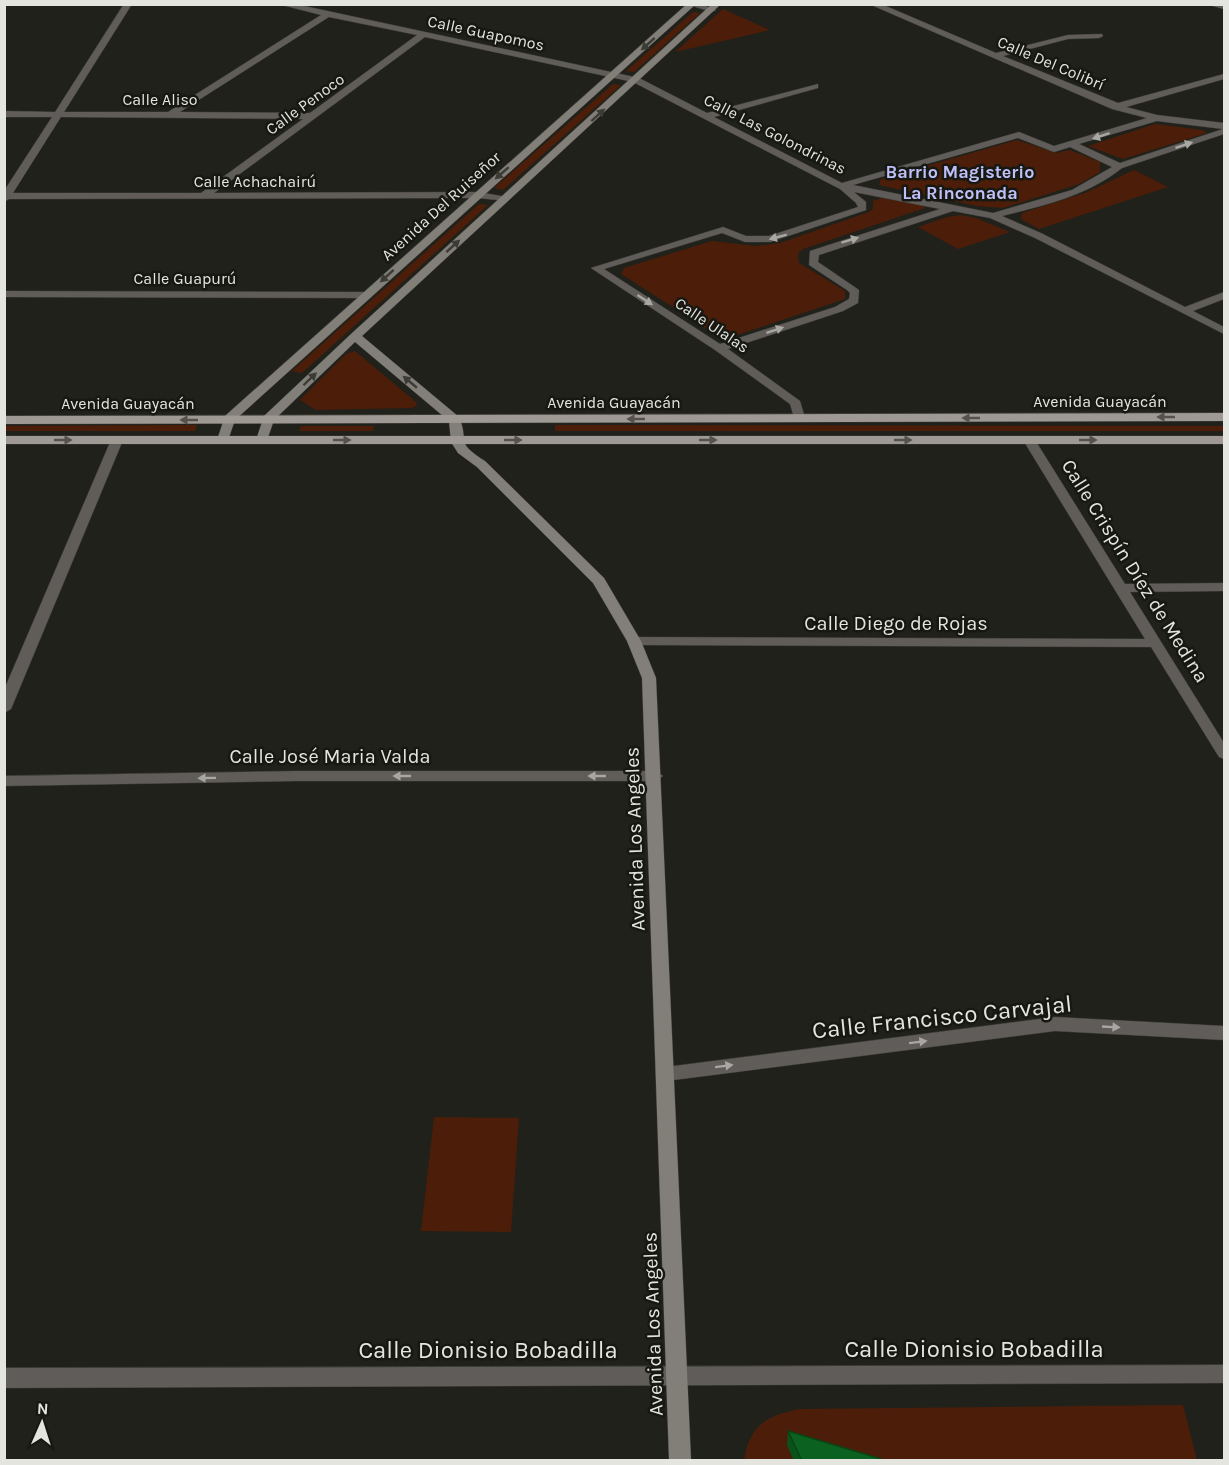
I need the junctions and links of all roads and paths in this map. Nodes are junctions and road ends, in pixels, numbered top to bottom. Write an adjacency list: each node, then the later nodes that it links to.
1 (128, 4): 17 (street)
2 (282, 4): 8 (street, Calle Guapomos)
3 (873, 4): 11 (street, Calle Del Colibrí)
4 (1216, 4): 7 (street)
5 (691, 5): 6 (street); 12 (main road, Avenida Del Ruiseñor, one-way to 12)
6 (714, 7): 14 (main road, Avenida Del Ruiseñor)
7 (1224, 7)
8 (328, 14): 9 (street, Calle Guapomos); 19 (street)
9 (423, 35): 12 (street, Calle Guapomos); 20 (street, Calle Penoco)
10 (1099, 36): 11 (street)
11 (996, 56): 16 (street, Calle Del Colibrí)
12 (613, 75): 14 (street, Calle Las Golondrinas); 28 (main road, Avenida Del Ruiseñor, one-way to 28)
13 (1224, 76): 16 (street)
14 (636, 80): 21 (street, Calle Las Golondrinas); 31 (main road, Avenida Del Ruiseñor, one-way to 14)
15 (815, 86): 21 (street)
16 (1115, 106): 22 (street, Calle Del Colibrí)
17 (58, 113): 18 (street, Calle Aliso); 19 (street, Calle Aliso); 30 (street)
18 (4, 114)
19 (171, 114): 20 (street, Calle Aliso)
20 (315, 116): 29 (street, Calle Penoco)
21 (706, 117): 27 (street, Calle Las Golondrinas)
22 (1157, 118): 23 (street, Calle Del Colibrí); 25 (street, one-way to 25)
23 (1224, 126)
24 (1224, 131): 26 (street, one-way to 24)
25 (1073, 145): 26 (street); 27 (street)
26 (1119, 166): 33 (street)
27 (841, 186): 32 (street, Calle Las Golondrinas); 40 (street, Calle Ulalas, one-way to 40)
28 (478, 195): 29 (street, Calle Achachairú); 31 (street, Calle Achachairú); 35 (main road, Avenida Del Ruiseñor, one-way to 35)
29 (203, 196): 30 (street, Calle Achachairú)
30 (5, 197)
31 (504, 199): 39 (main road, Avenida Del Ruiseñor, one-way to 31)
32 (953, 207): 33 (street, Calle Las Golondrinas); 40 (street, one-way to 32)
33 (993, 216): 37 (street, Calle Las Golondrinas)
34 (4, 294): 35 (street, Calle Guapurú)
35 (366, 295): 43 (main road, Avenida Del Ruiseñor)
36 (1224, 295): 37 (street)
37 (1184, 311): 38 (street, Calle Las Golondrinas)
38 (1224, 331)
39 (355, 336): 44 (main road, Avenida Del Ruiseñor, one-way to 39); 46 (main road, one-way to 39)
40 (719, 348): 42 (street, Calle Ulalas)
41 (1224, 417): 42 (main road, Avenida Guayacán, one-way to 42)
42 (799, 418): 46 (main road, Avenida Guayacán, one-way to 46)
43 (230, 419): 44 (main road, Avenida Guayacán); 45 (main road, Avenida Guayacán, one-way to 45); 49 (main road, Avenida Del Ruiseñor)
44 (268, 419): 46 (main road, Avenida Guayacán); 50 (main road)
45 (4, 420)
46 (455, 420): 53 (main road)
47 (4, 440): 48 (main road, Avenida Guayacán, one-way to 48)
48 (117, 440): 49 (main road, Avenida Guayacán); 58 (street)
49 (223, 440): 50 (main road, Avenida Guayacán)
50 (262, 440): 53 (main road, Avenida Guayacán, one-way to 53)
51 (1029, 440): 52 (main road, Avenida Guayacán, one-way to 52); 53 (main road, Avenida Guayacán, one-way to 51); 55 (street, Calle Crispín Díez de Medina)
52 (1224, 440)
53 (455, 441): 56 (main road, Avenida Los Angeles)
54 (1224, 587): 55 (street)
55 (1124, 588): 57 (street, Calle Crispín Díez de Medina)
56 (634, 641): 57 (street, Calle Diego de Rojas); 61 (main road, Avenida Los Angeles)
57 (1157, 644): 59 (street, Calle Crispín Díez de Medina)
58 (4, 709)
59 (1218, 730): 60 (street, Calle Crispín Díez de Medina)
60 (1224, 754)
61 (655, 776): 62 (street, Calle José Maria Valda, one-way to 62); 64 (main road, Avenida Los Angeles)
62 (4, 781)
63 (1224, 1033): 64 (street, Calle Francisco Carvajal, one-way to 63)
64 (666, 1074): 65 (main road, Avenida Los Angeles)
65 (677, 1374): 66 (street, Calle Dionisio Bobadilla); 67 (street, Calle Dionisio Bobadilla); 68 (main road, Avenida Los Angeles)
66 (1224, 1374)
67 (4, 1378)
68 (680, 1461)

